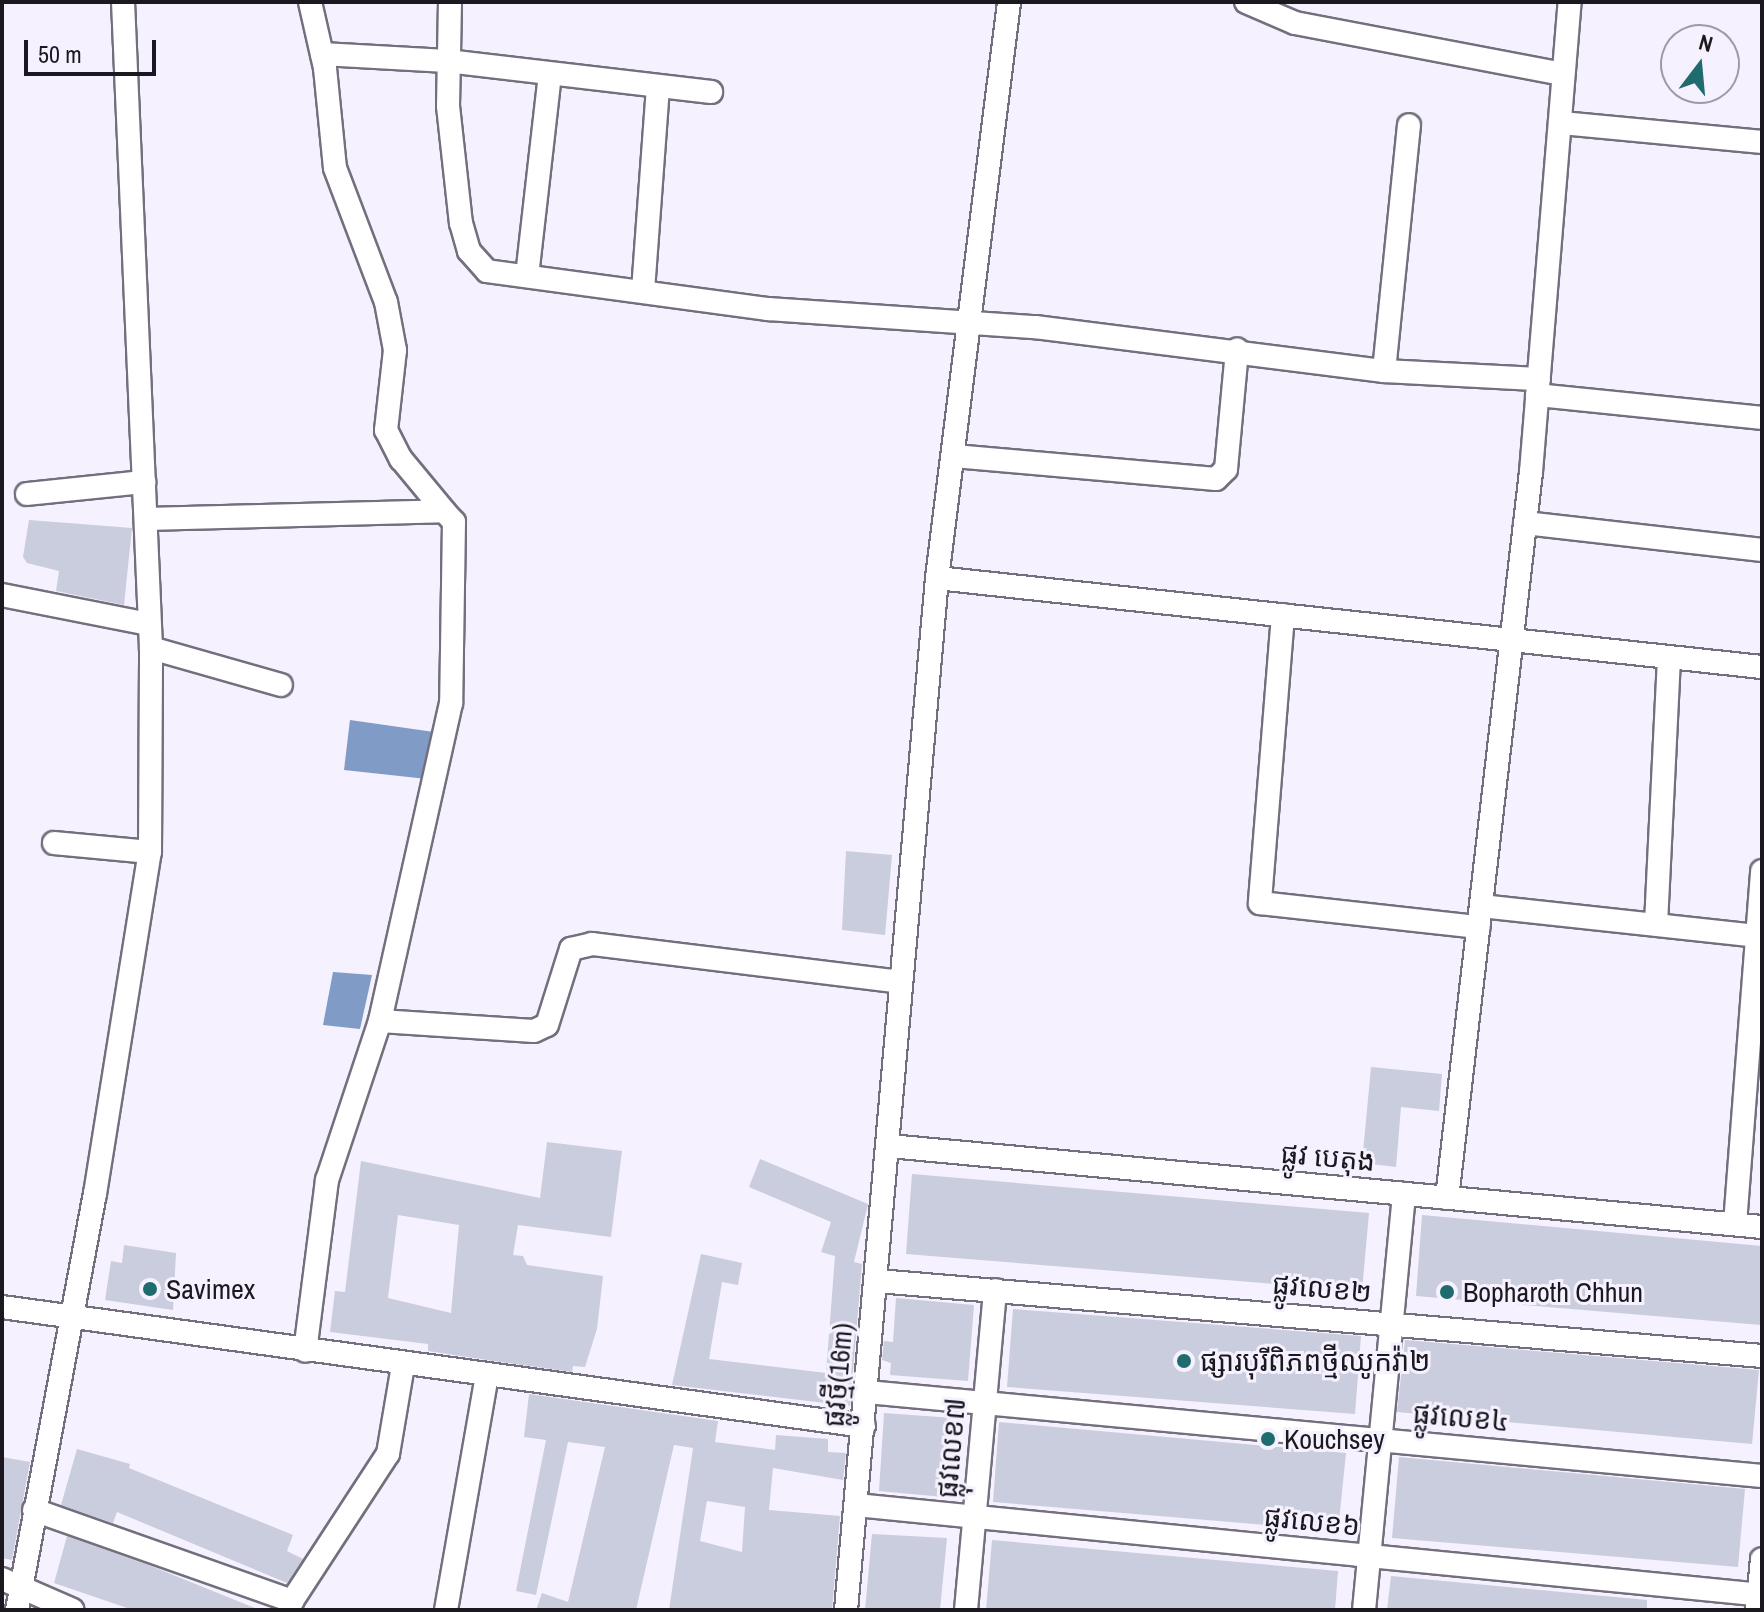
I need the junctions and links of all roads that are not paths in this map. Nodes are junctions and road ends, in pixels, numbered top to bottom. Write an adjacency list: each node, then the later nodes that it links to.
1 (122, 2): 24 (street)
2 (310, 2): 7 (street)
3 (450, 2): 8 (street)
4 (1009, 2): 18 (street, ផ្លូវថ្មី(16m))
5 (1246, 2): 9 (street)
6 (1570, 2): 9 (street)
7 (322, 54): 8 (street); 26 (street)
8 (447, 61): 10 (street); 16 (street)
9 (1563, 74): 13 (street)
10 (550, 75): 11 (street); 16 (street)
11 (658, 88): 12 (street); 17 (street)
12 (711, 92)
13 (1562, 123): 15 (street); 21 (street)
14 (1409, 125): 20 (street)
15 (1762, 142)
16 (527, 276): 17 (street)
17 (643, 291): 18 (street)
18 (970, 325): 19 (street); 23 (street, ផ្លូវថ្មី(16m))
19 (1237, 350): 20 (street); 23 (street)
20 (1384, 371): 21 (street)
21 (1538, 387): 22 (street); 28 (street)
22 (1762, 418)
23 (954, 456): 30 (street, ផ្លូវថ្មី(16m))
24 (144, 482): 25 (street); 27 (street)
25 (27, 494)
26 (444, 511): 27 (street); 46 (street)
27 (146, 519): 33 (street)
28 (1525, 523): 29 (street); 34 (street)
29 (1762, 550)
30 (937, 578): 32 (street); 45 (street, ផ្លូវថ្មី(16m))
31 (2, 595): 33 (street)
32 (1283, 615): 34 (street); 42 (street)
33 (149, 624): 35 (street)
34 (1512, 640): 36 (street); 42 (street)
35 (151, 648): 38 (street); 40 (street)
36 (1669, 657): 37 (street); 43 (street)
37 (1762, 667)
38 (281, 685)
39 (54, 843): 40 (street)
40 (150, 852): 55 (street)
41 (1762, 871): 44 (street)
42 (1480, 916): 43 (street); 49 (street)
43 (1656, 924): 44 (street)
44 (1756, 936): 50 (street)
45 (900, 982): 46 (street); 47 (street, ផ្លូវថ្មី(16m))
46 (380, 1021): 57 (street)
47 (889, 1146): 48 (street, ផ្លូវ បេតុង); 52 (street, ផ្លូវថ្មី(16m))
48 (1404, 1194): 49 (street, ផ្លូវ បេតុង); 56 (street)
49 (1447, 1198): 50 (street, ផ្លូវ បេតុង)
50 (1735, 1224): 51 (street, ផ្លូវ បេតុង)
51 (1762, 1227)
52 (878, 1281): 53 (street, ផ្លូវលេខ២); 61 (street, ផ្លូវថ្មី(16m))
53 (995, 1290): 56 (street, ផ្លូវលេខ២); 62 (street, ផ្លុវលេខ៧)
54 (2, 1307): 55 (street)
55 (68, 1320): 57 (street); 67 (street)
56 (1392, 1324): 58 (street, ផ្លូវលេខ២); 64 (street)
57 (305, 1351): 59 (street)
58 (1762, 1356)
59 (403, 1365): 60 (street); 73 (street)
60 (487, 1376): 63 (street); 76 (street)
61 (867, 1392): 62 (street, ផ្លូវលេខ៤); 63 (street, ផ្លូវថ្មី(16m))
62 (985, 1403): 64 (street, ផ្លូវលេខ៤); 68 (street, ផ្លុវលេខ៧)
63 (864, 1426): 66 (street, ផ្លូវថ្មី(16m))
64 (1380, 1440): 65 (street, ផ្លូវលេខ៤); 69 (street)
65 (1762, 1476)
66 (856, 1505): 68 (street, ផ្លូវលេខ៦); 77 (street, ផ្លូវថ្មី(16m))
67 (34, 1510): 71 (street); 73 (street)
68 (975, 1517): 69 (street, ផ្លូវលេខ៦); 78 (street, ផ្លុវលេខ៧)
69 (1370, 1556): 72 (street, ផ្លូវលេខ៦); 79 (street)
70 (1762, 1559): 72 (street)
71 (11, 1582): 74 (street); 75 (street)
72 (1759, 1600)
73 (289, 1605)
74 (17, 1610)
75 (73, 1610)
76 (446, 1610)
77 (846, 1610)
78 (966, 1610)
79 (1364, 1610)

